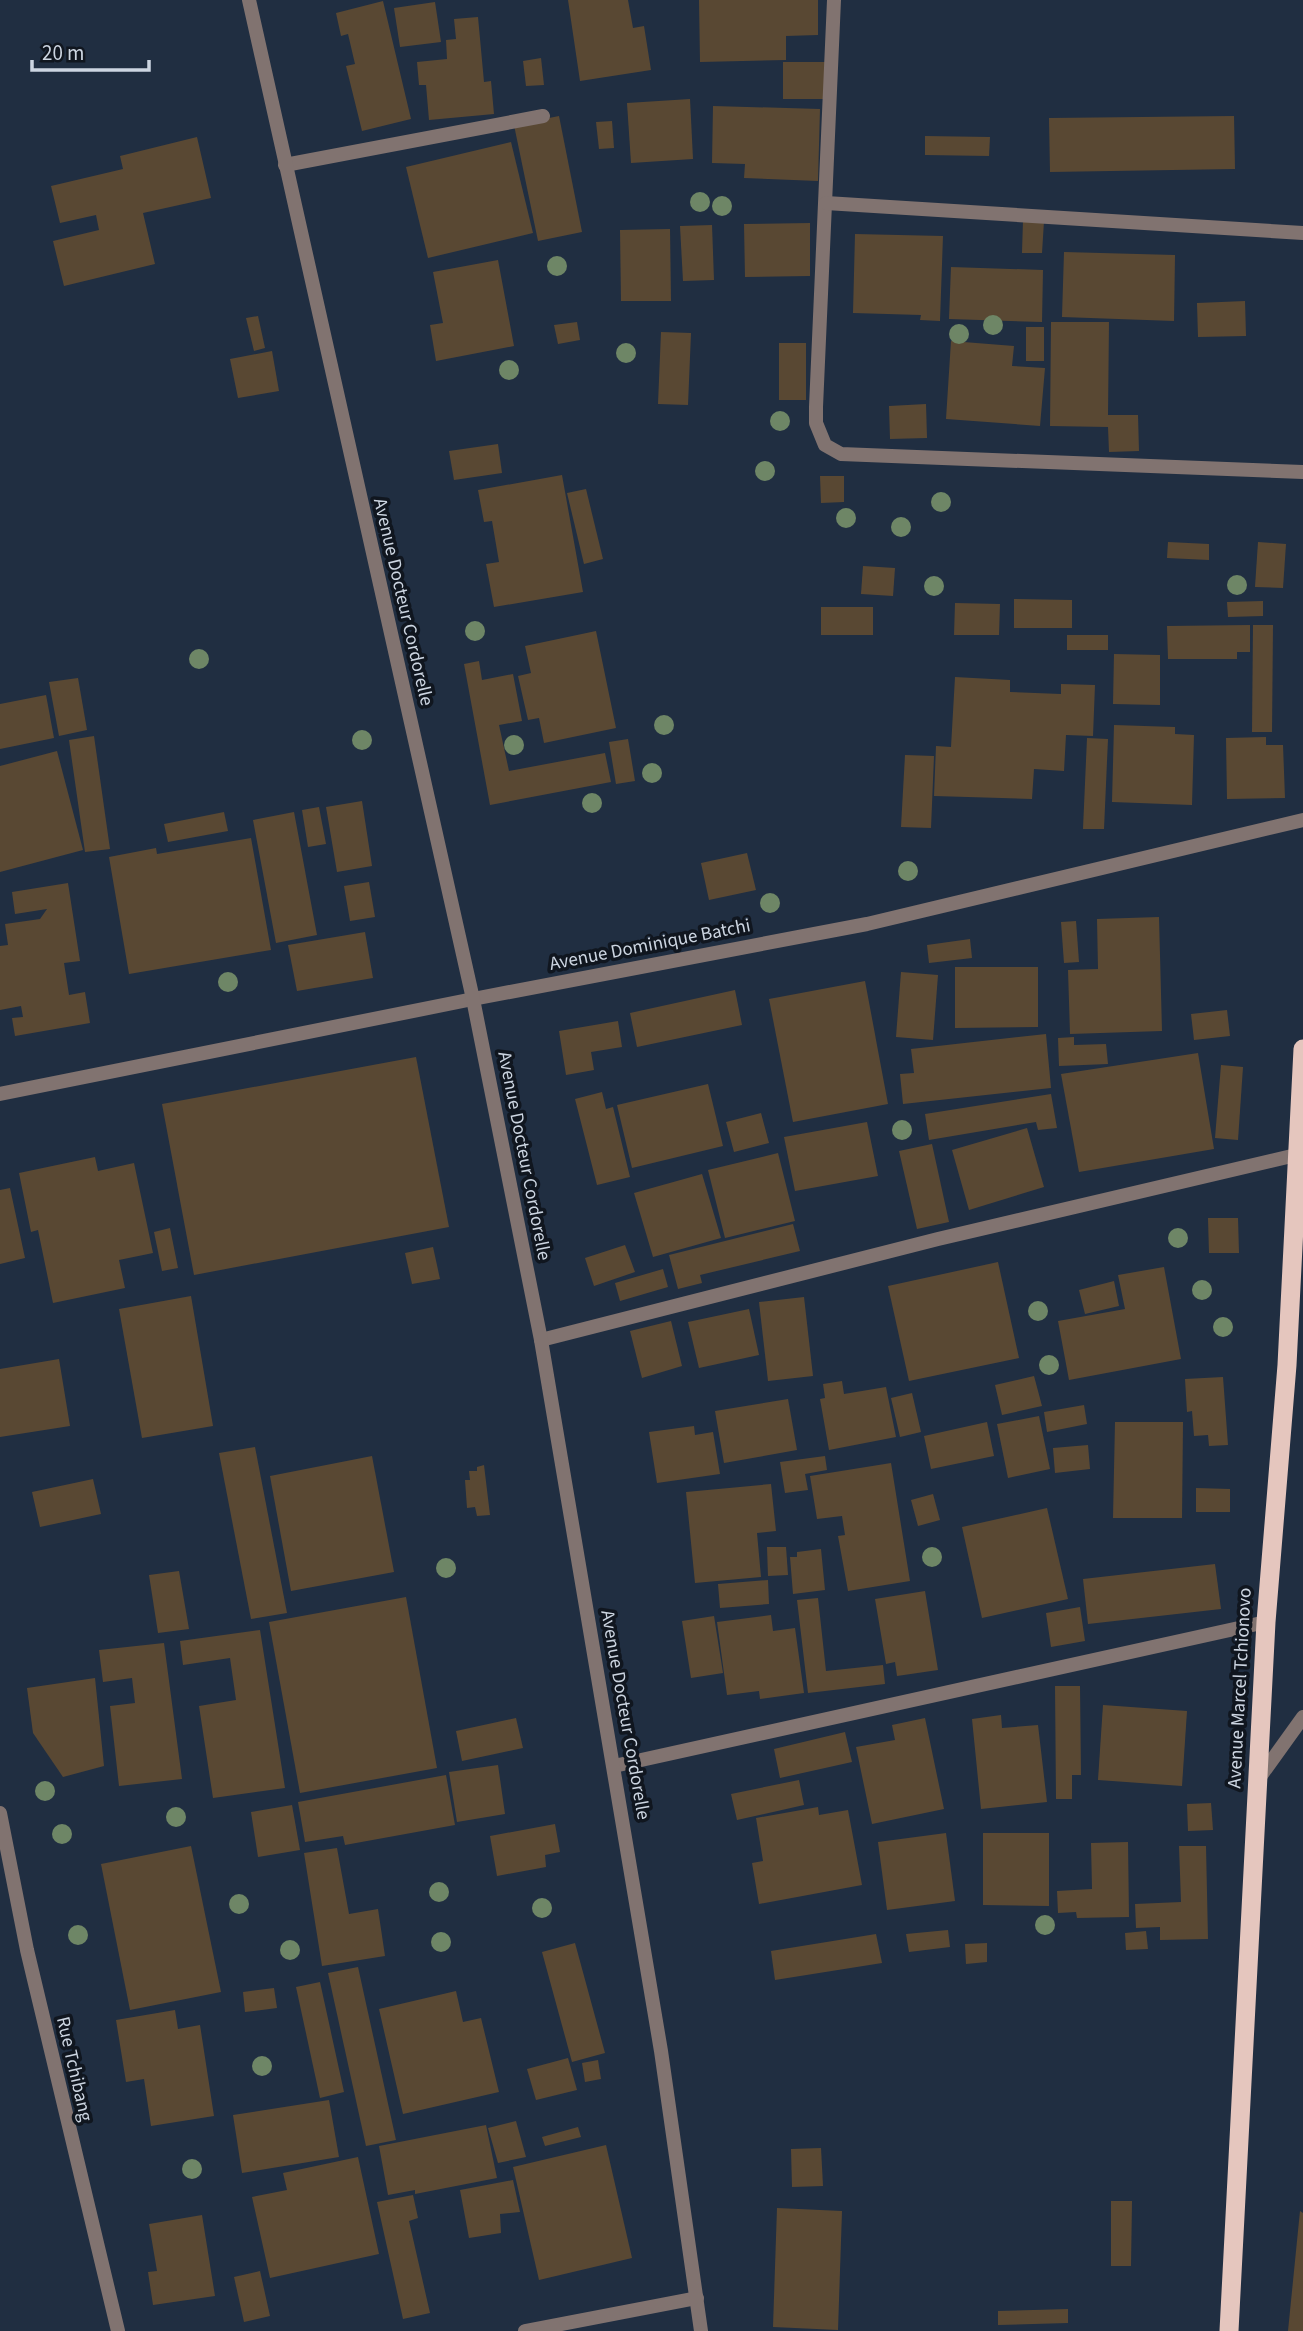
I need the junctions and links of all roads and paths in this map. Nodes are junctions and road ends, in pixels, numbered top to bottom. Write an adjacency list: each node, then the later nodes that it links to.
1 (250, 0): 4 (street, Avenue Docteur Cordorelle)
2 (834, 0): 5 (street)
3 (543, 116): 4 (street)
4 (285, 165): 9 (street, Avenue Docteur Cordorelle)
5 (826, 203): 6 (street); 7 (street)
6 (1303, 233)
7 (1303, 472)
8 (1303, 820): 9 (street, Avenue Dominique Batchi)
9 (473, 999): 11 (street, Avenue Dominique Batchi); 13 (street, Avenue Docteur Cordorelle)
10 (1303, 1049): 12 (highway, Avenue Marcel Tchionovo)
11 (0, 1094)
12 (1296, 1155): 13 (street); 14 (highway, Avenue Marcel Tchionovo)
13 (541, 1340): 16 (street, Avenue Docteur Cordorelle)
14 (1266, 1622): 16 (street); 17 (highway, Avenue Marcel Tchionovo)
15 (1303, 1717): 17 (street)
16 (614, 1766): 19 (street, Avenue Docteur Cordorelle)
17 (1256, 1782): 23 (highway, Avenue Marcel Tchionovo)
18 (0, 1813): 20 (street, Rue Tchibang)
19 (697, 2298): 21 (street); 22 (street, Avenue Docteur Cordorelle)
20 (118, 2331)
21 (525, 2331)
22 (701, 2331)
23 (1229, 2331)

